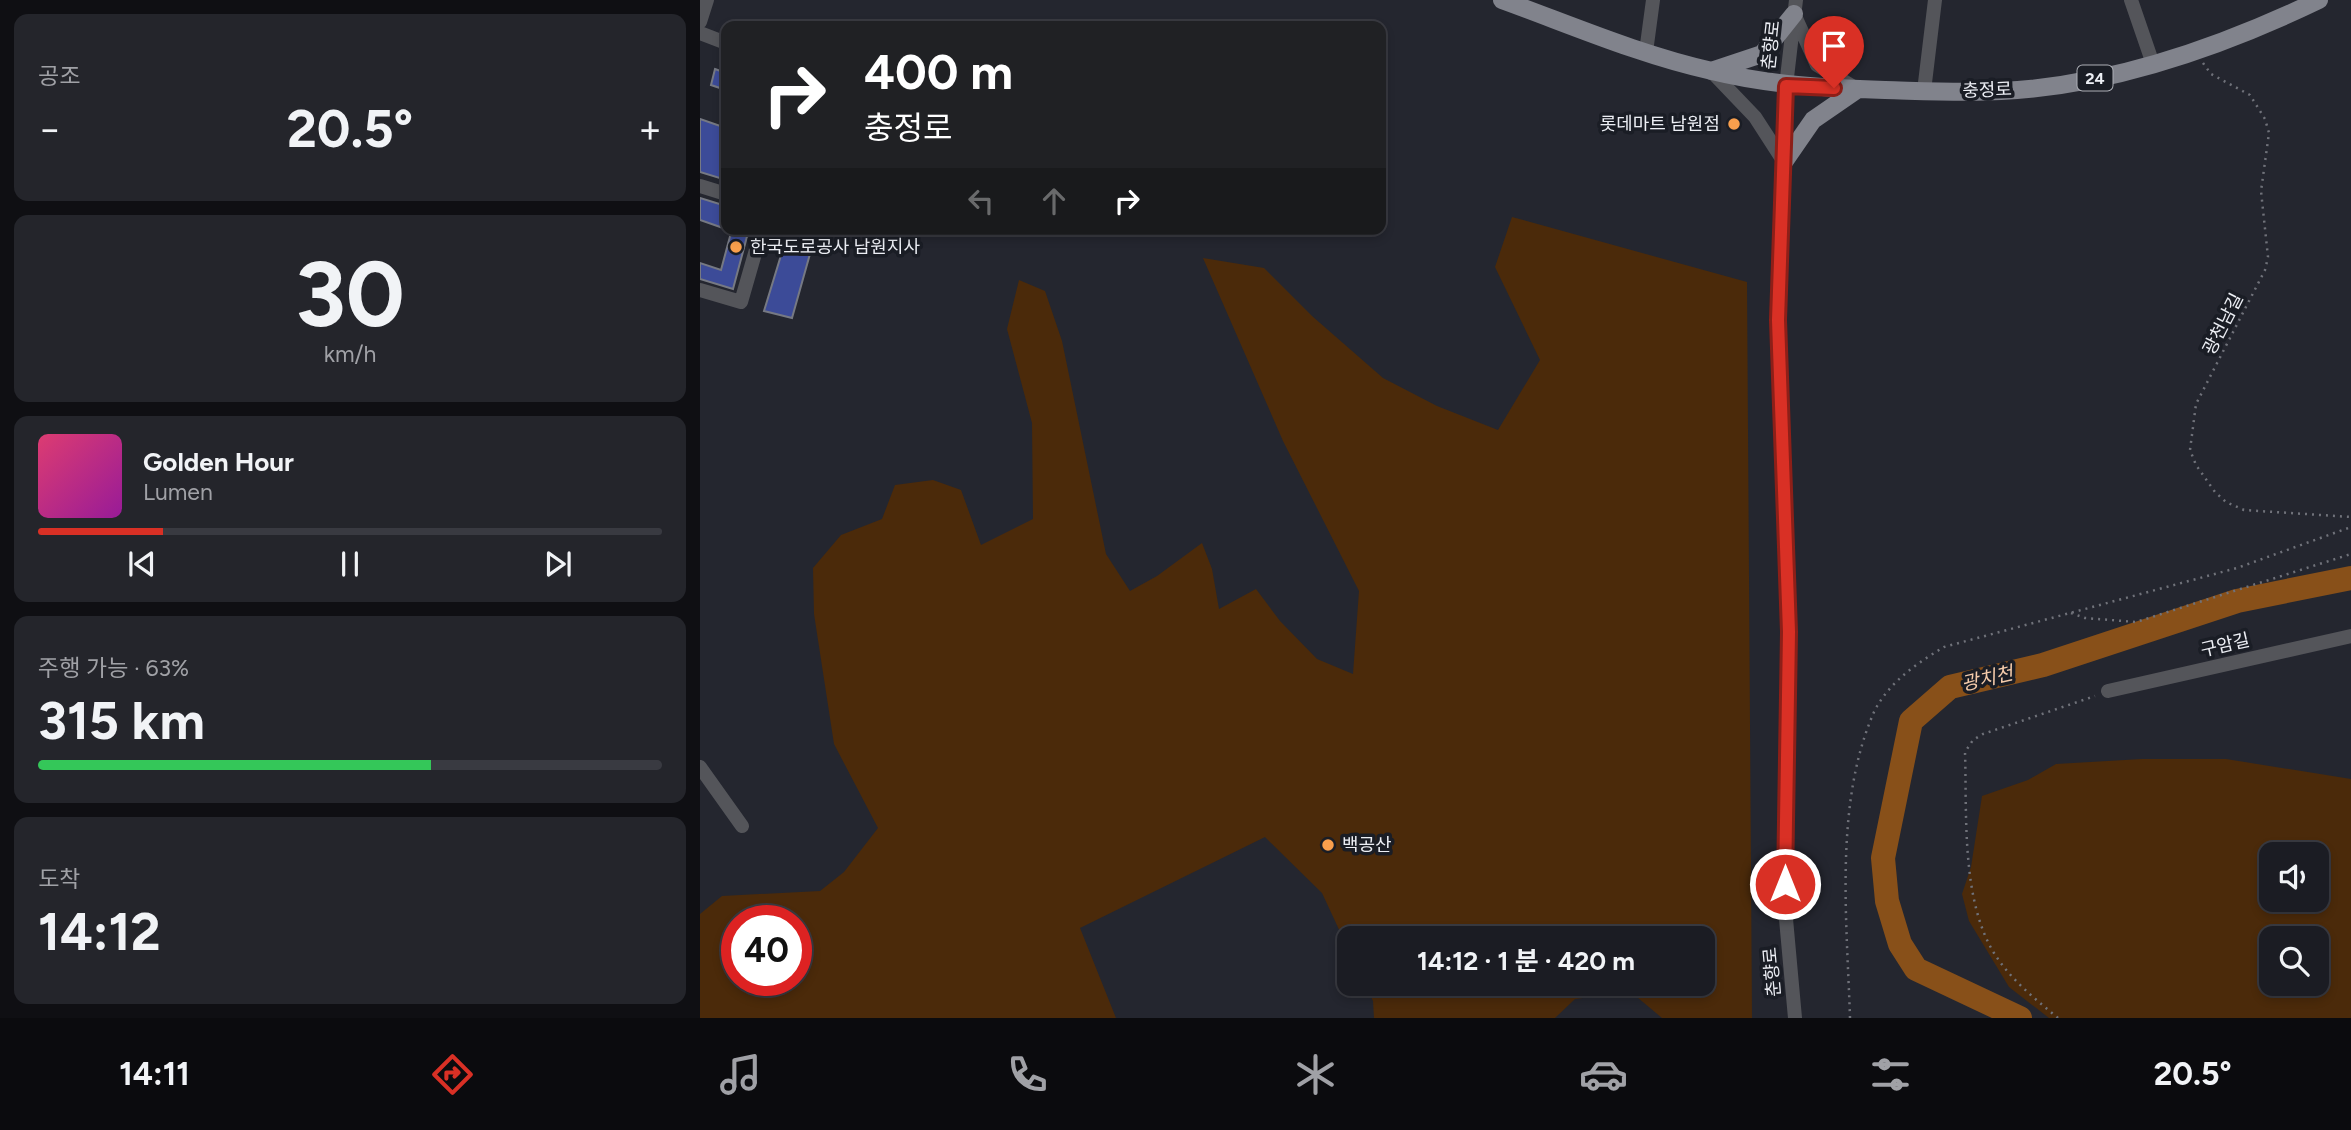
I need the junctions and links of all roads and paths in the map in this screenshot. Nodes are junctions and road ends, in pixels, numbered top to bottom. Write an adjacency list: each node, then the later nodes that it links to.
1 (707, 0): 8 (street)
2 (1502, 0): 12 (main road, 충정로 / 24)
3 (1653, 0): 12 (street)
4 (1935, 0): 17 (street)
5 (2131, 0): 13 (street)
6 (2319, 0): 11 (main road, 충정로 / 24)
7 (1795, 7): 14 (main road); 15 (street, 춘향로); 16 (street)
8 (700, 22)
9 (700, 33): 10 (street)
10 (721, 41)
11 (2193, 51): 13 (main road, 충정로 / 24); 23 (path, 광천남길)
12 (1646, 52): 14 (main road, 충정로 / 24)
13 (2153, 64): 17 (main road, 충정로 / 24)
14 (1711, 71): 15 (main road, 충정로 / 24); 18 (street)
15 (1786, 86): 16 (main road, 충정로 / 24); 18 (street, 춘향로)
16 (1858, 89): 17 (main road, 충정로 / 24); 18 (main road)
17 (1924, 91)
18 (1784, 162): 31 (street, 춘향로)
19 (700, 186): 20 (street)
20 (721, 192)
21 (760, 235): 22 (street)
22 (700, 290)
23 (2351, 517)
24 (2351, 527): 26 (path)
25 (2351, 554): 26 (path)
26 (2071, 613): 32 (path)
27 (2351, 636): 28 (street, 구암길)
28 (2108, 691): 33 (path)
29 (700, 767): 30 (street)
30 (742, 826)
31 (1795, 1018)
32 (1850, 1018)
33 (2057, 1018)

